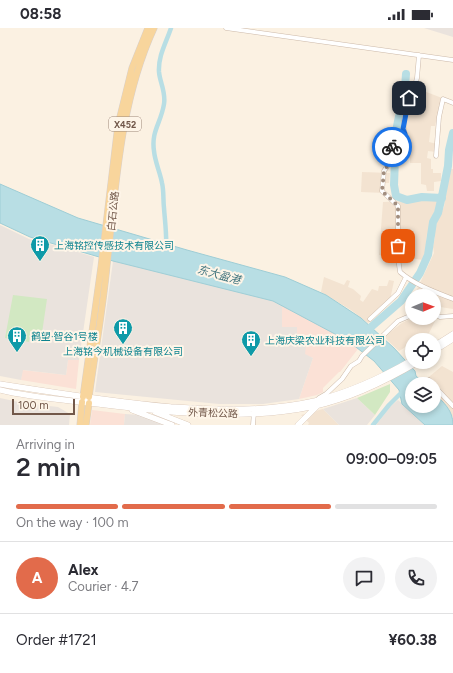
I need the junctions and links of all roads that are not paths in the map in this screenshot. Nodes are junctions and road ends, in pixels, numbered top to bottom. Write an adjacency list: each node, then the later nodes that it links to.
1 (148, 28): 8 (main road, 白石公路 / X452)
2 (154, 28): 8 (main road, 白石公路 / X452)
3 (226, 28): 4 (street)
4 (419, 55): 5 (street); 9 (street)
5 (453, 60)
6 (453, 103): 7 (street)
7 (436, 156)
8 (109, 223): 25 (main road, 白石公路 / X452)
9 (408, 278): 10 (street); 14 (street)
10 (453, 299)
11 (453, 316): 12 (street)
12 (441, 317)
13 (405, 318): 27 (street)
14 (370, 319)
15 (453, 334): 17 (main road)
16 (453, 339): 18 (main road)
17 (441, 342)
18 (441, 347)
19 (405, 364): 21 (main road, 外青松公路)
20 (405, 368): 21 (main road, 外青松公路)
21 (380, 380): 26 (main road, 外青松公路)
22 (0, 384): 25 (main road, 外青松公路)
23 (0, 390): 25 (main road, 外青松公路)
24 (441, 393): 29 (street)
25 (86, 400): 28 (main road, 外青松公路); 32 (main road); 33 (main road)
26 (325, 400): 27 (main road, 外青松公路); 38 (main road)
27 (317, 403): 31 (main road, 外青松公路); 37 (main road)
28 (121, 405): 30 (main road, 外青松公路); 31 (main road, 外青松公路); 34 (main road)
29 (453, 406)
30 (145, 409): 31 (main road, 外青松公路); 35 (main road)
31 (254, 412): 36 (street)
32 (80, 425)
33 (86, 425)
34 (172, 425)
35 (188, 425)
36 (253, 425)
37 (298, 425)
38 (303, 425)

